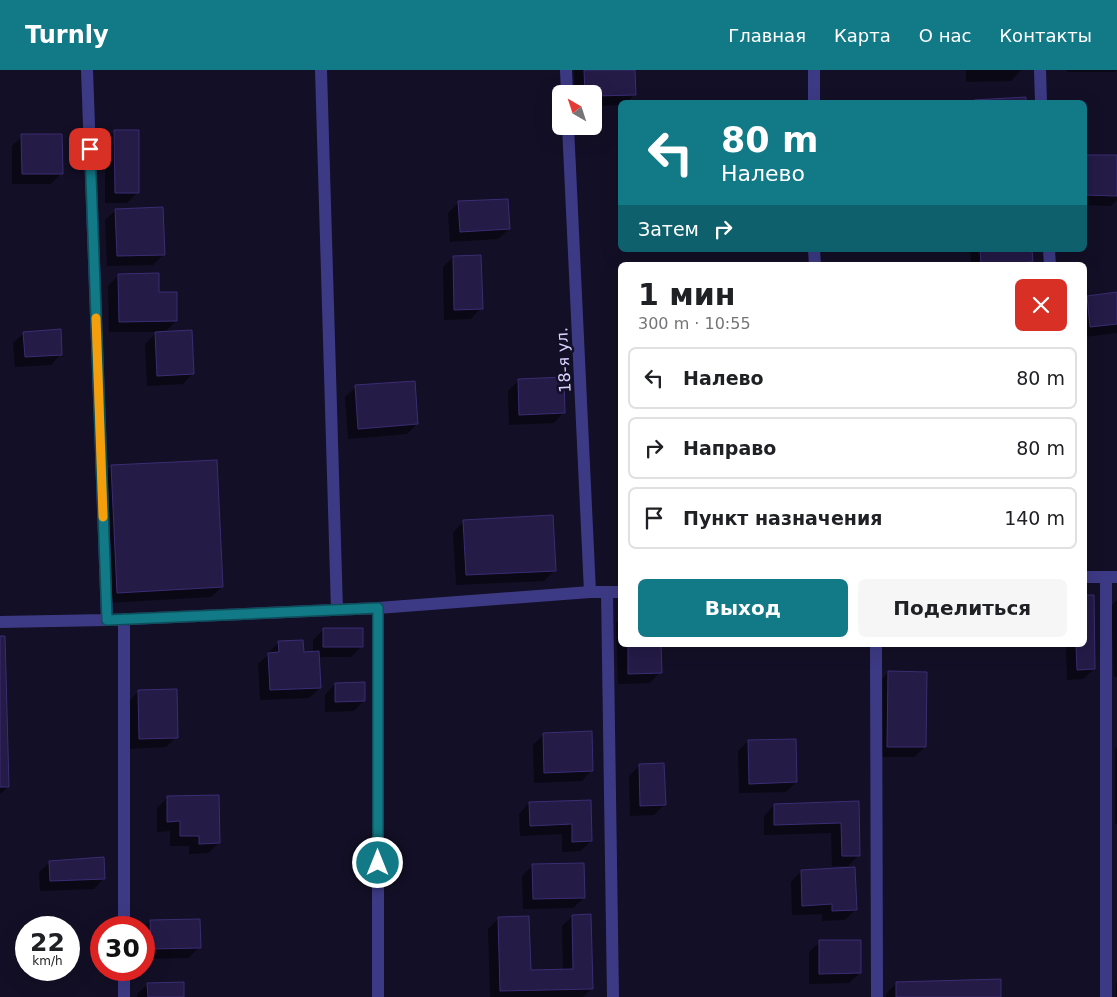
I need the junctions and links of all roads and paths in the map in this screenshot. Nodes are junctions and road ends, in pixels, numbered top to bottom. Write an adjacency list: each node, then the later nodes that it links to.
1 (87, 70): 18 (street)
2 (321, 70): 16 (street)
3 (566, 70): 6 (street)
4 (814, 70): 7 (street)
5 (1040, 70): 8 (street)
6 (567, 85)
7 (814, 100)
8 (1041, 100)
9 (568, 135): 12 (street, 18-я ул.)
10 (1087, 577): 11 (street)
11 (1111, 577): 27 (street)
12 (590, 592): 13 (street); 15 (street)
13 (607, 592): 14 (street); 25 (street)
14 (618, 592)
15 (378, 608): 16 (street); 24 (street)
16 (337, 610): 17 (street)
17 (124, 619): 18 (street); 21 (street)
18 (107, 620): 19 (street)
19 (0, 622)
20 (876, 647): 26 (street)
21 (124, 916)
22 (124, 981): 23 (street)
23 (124, 997)
24 (378, 997)
25 (614, 997)
26 (877, 997)
27 (1106, 997)

